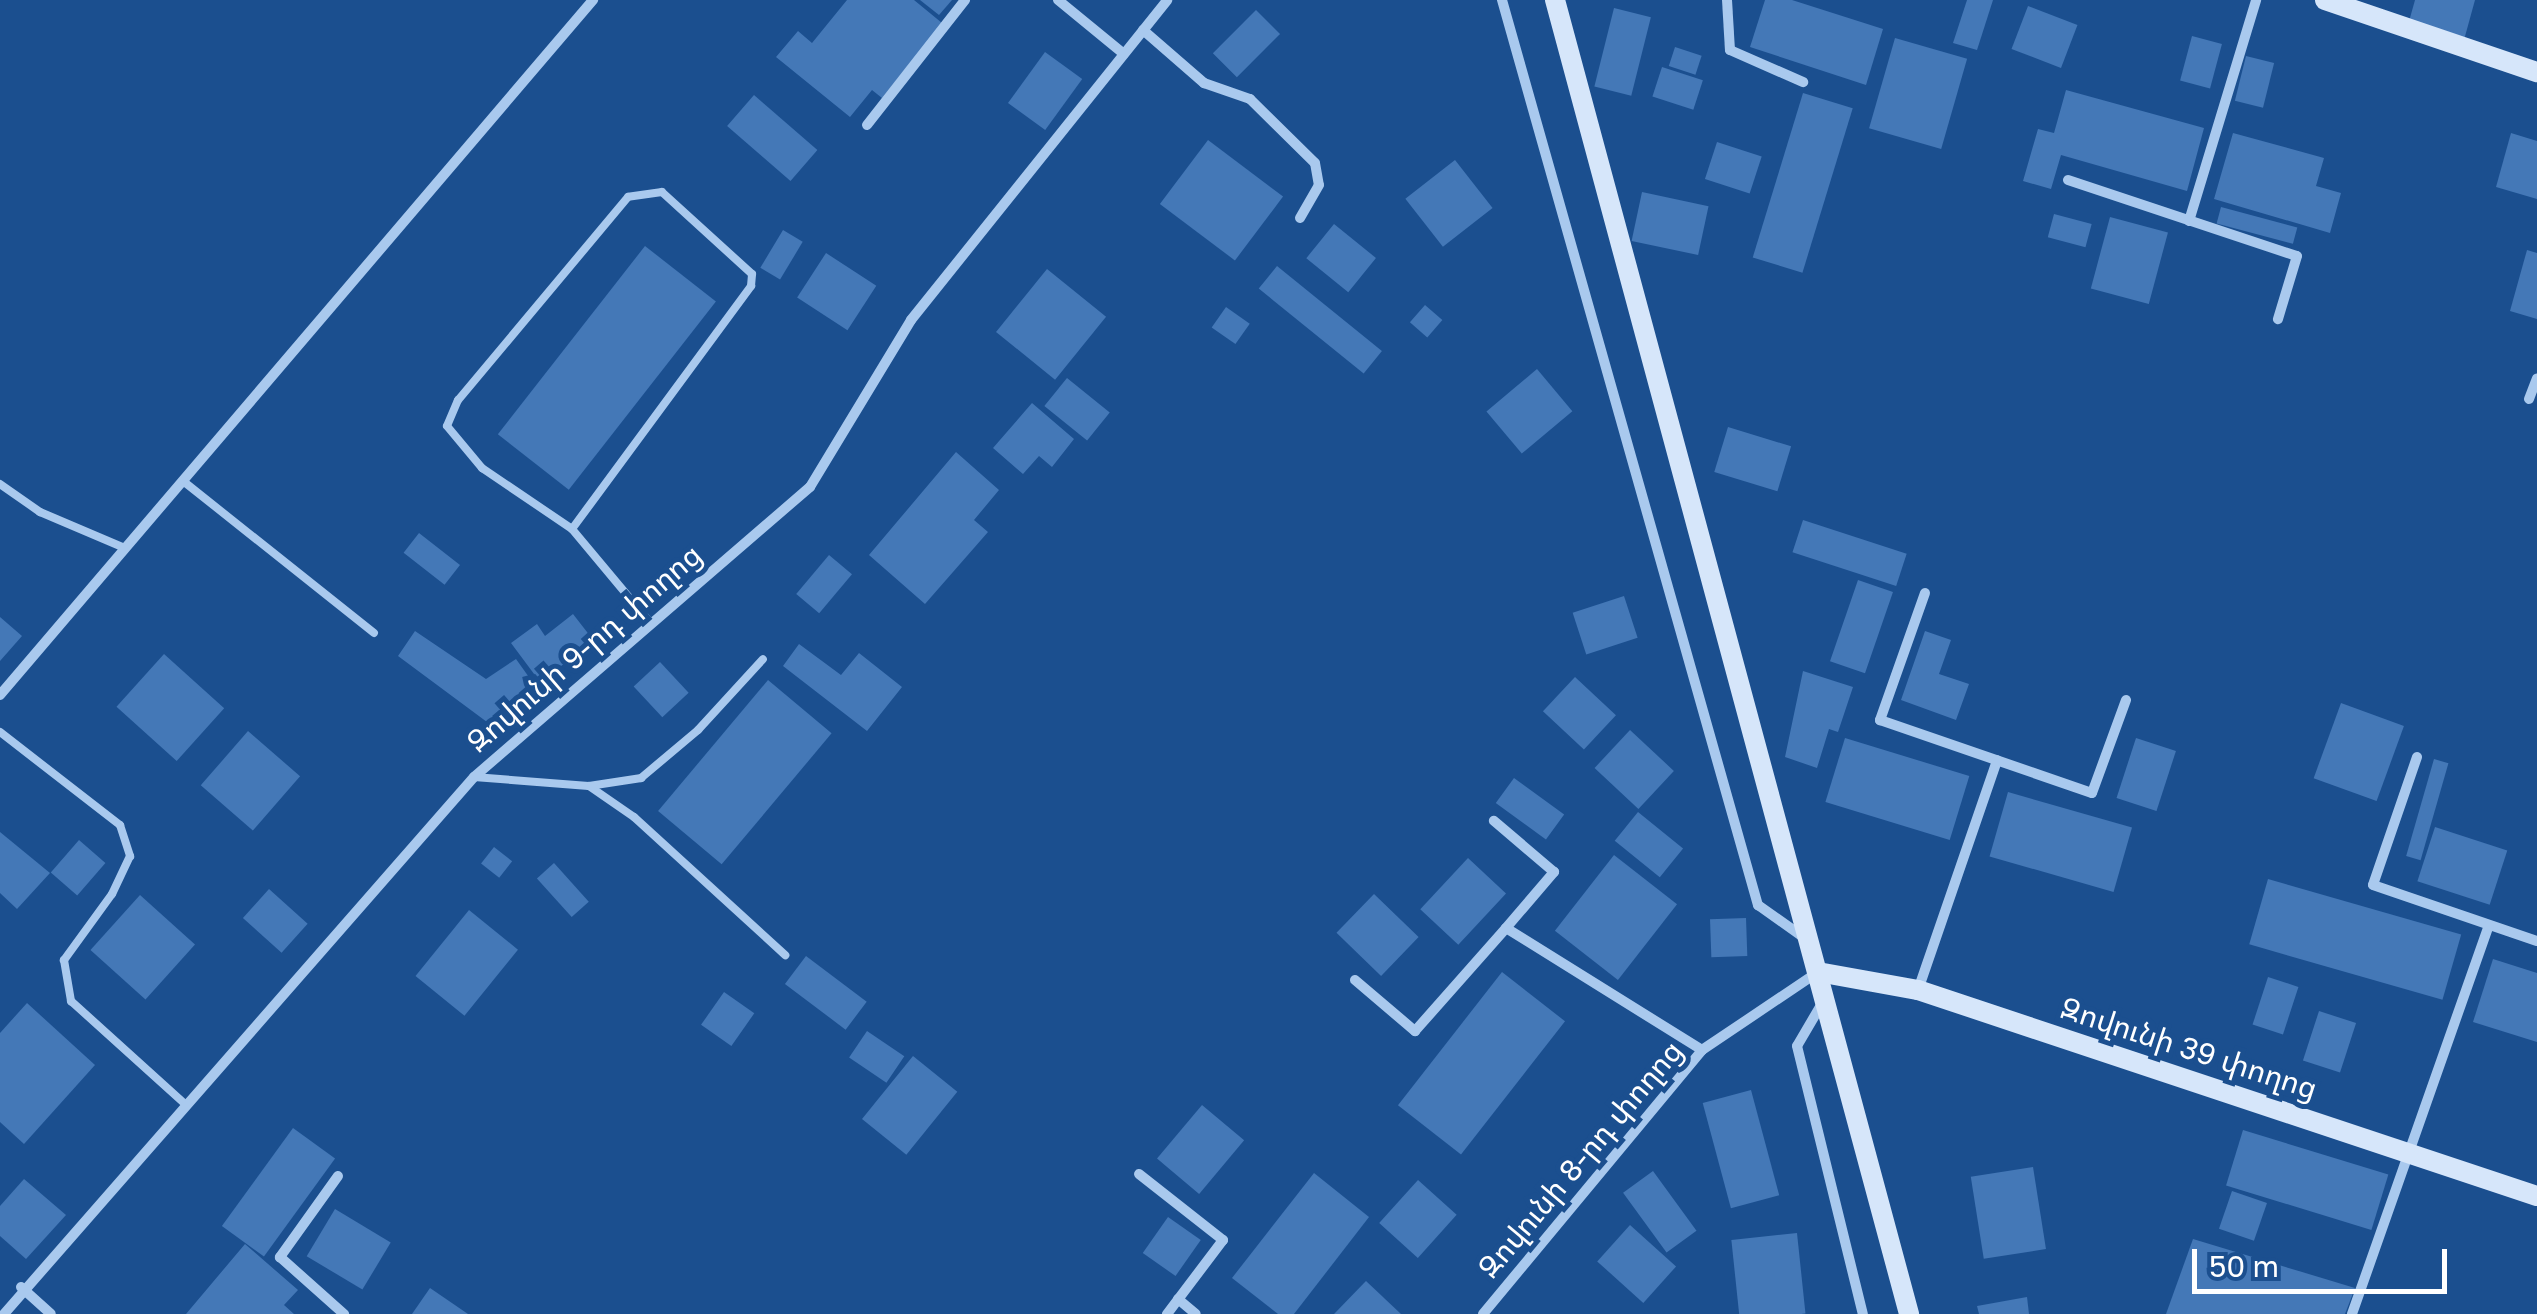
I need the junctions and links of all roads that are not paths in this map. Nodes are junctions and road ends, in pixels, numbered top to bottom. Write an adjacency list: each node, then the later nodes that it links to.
1 (593, 0): 21 (street)
2 (965, 0): 14 (street)
3 (1058, 0): 11 (street)
4 (1167, 0): 10 (street, Զովունի 9-րդ փողոց)
5 (1502, 0): 40 (street)
6 (1555, 0): 40 (street)
7 (1727, 0): 13 (street)
8 (2256, 0): 17 (street)
9 (2325, 0): 12 (street)
10 (1143, 30): 11 (street, Զովունի 9-րդ փողոց); 16 (street)
11 (1124, 54): 26 (street, Զովունի 9-րդ փողոց)
12 (2537, 72)
13 (1802, 82)
14 (867, 125)
15 (2068, 180): 17 (street)
16 (1300, 218)
17 (2189, 221): 18 (street)
18 (2278, 318)
19 (2537, 378): 20 (street)
20 (2530, 399)
21 (183, 481): 24 (street); 27 (lane)
22 (0, 484): 24 (lane)
23 (572, 529): 23 (lane); 26 (lane)
24 (126, 548): 29 (street)
25 (1924, 592): 33 (street)
26 (649, 621): 34 (street, Զովունի 9-րդ փողոց)
27 (374, 633)
28 (763, 659): 35 (lane)
29 (0, 695)
30 (2126, 700): 33 (street)
31 (0, 732): 47 (lane)
32 (2417, 758): 37 (street)
33 (1997, 760): 44 (street)
34 (474, 777): 35 (lane); 47 (street, Զովունի 9-րդ փողոց)
35 (589, 786): 41 (lane)
36 (1494, 821): 38 (street)
37 (2489, 925): 39 (street); 48 (street)
38 (1506, 928): 43 (street); 46 (street)
39 (2537, 941)
40 (1810, 942): 42 (street)
41 (785, 956)
42 (1818, 972): 44 (street, Զովունի 39 փողոց); 45 (street); 46 (street, Զովունի 8-րդ փողոց)
43 (1354, 980)
44 (1918, 990): 48 (street, Զովունի 39 փողոց)
45 (1825, 999): 60 (street); 61 (street)
46 (1702, 1050): 59 (street, Զովունի 8-րդ փողոց)
47 (184, 1103): 52 (street, Զովունի 9-րդ փողոց)
48 (2409, 1152): 51 (street, Զովունի 39 փողոց); 62 (street)
49 (1140, 1174): 53 (street)
50 (338, 1176): 56 (street)
51 (2537, 1196)
52 (21, 1287): 54 (street, Զովունի 9-րդ փողոց); 55 (street)
53 (1178, 1299): 57 (street); 58 (street)
54 (4, 1314)
55 (52, 1314)
56 (344, 1314)
57 (1167, 1314)
58 (1196, 1314)
59 (1483, 1314)
60 (1863, 1314)
61 (1909, 1314)
62 (2352, 1314)

